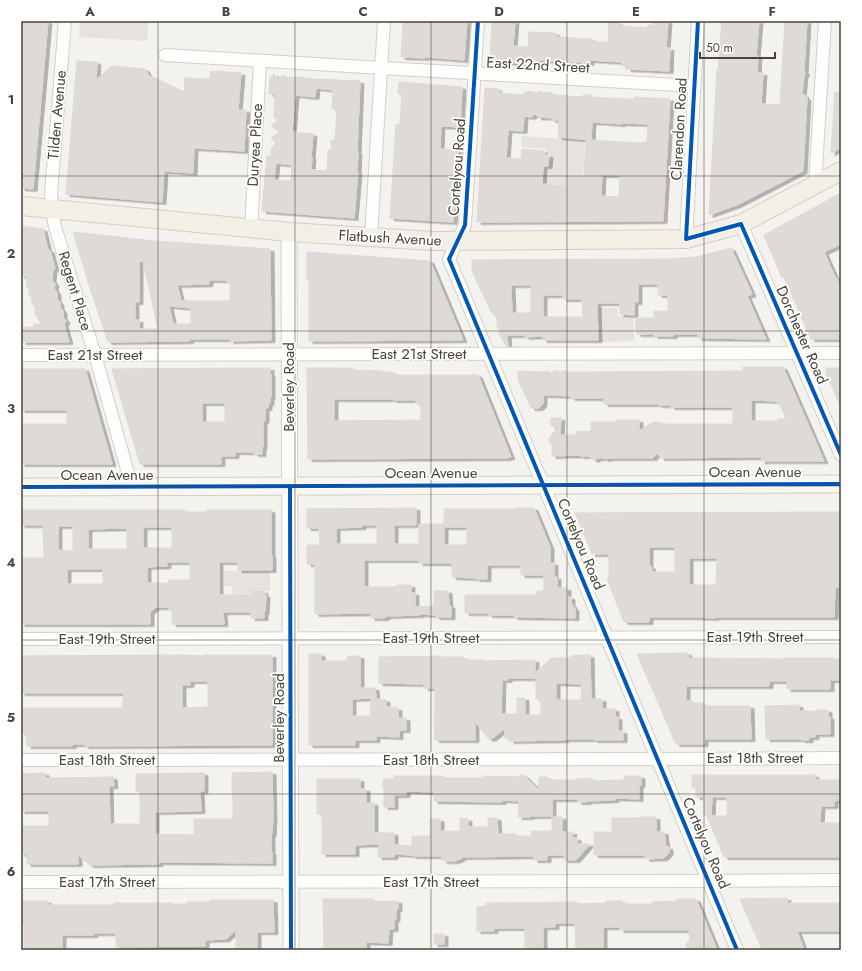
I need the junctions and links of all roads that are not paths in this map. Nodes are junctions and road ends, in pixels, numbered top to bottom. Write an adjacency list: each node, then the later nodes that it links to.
1 (65, 21): 14 (street, Tilden Avenue)
2 (384, 21): 8 (street)
3 (478, 21): 9 (street, Cortelyou Road)
4 (698, 21): 10 (street, Clarendon Road)
5 (825, 21): 12 (street)
6 (165, 55): 7 (street, East 22nd Street)
7 (260, 61): 8 (street, East 22nd Street); 16 (street, Duryea Place)
8 (381, 68): 9 (street, East 22nd Street); 18 (street)
9 (475, 73): 10 (street, East 22nd Street); 20 (street, Cortelyou Road)
10 (694, 86): 19 (street, Clarendon Road)
11 (841, 171): 12 (main road, Flatbush Avenue)
12 (815, 185): 15 (main road, Flatbush Avenue)
13 (21, 206): 14 (main road, Flatbush Avenue)
14 (52, 210): 16 (main road, Flatbush Avenue); 26 (street, Regent Place)
15 (741, 224): 19 (main road, Flatbush Avenue); 23 (street, Dorchester Road)
16 (250, 229): 17 (main road, Flatbush Avenue)
17 (289, 232): 18 (main road, Flatbush Avenue); 24 (street, Beverley Road)
18 (371, 237): 20 (main road, Flatbush Avenue)
19 (686, 239): 20 (main road, Flatbush Avenue)
20 (458, 240): 22 (street, Cortelyou Road)
21 (841, 352): 23 (street, East 21st Street)
22 (489, 353): 23 (street, East 21st Street); 24 (street, East 21st Street); 28 (street, Cortelyou Road)
23 (797, 353): 27 (street, Dorchester Road)
24 (289, 354): 26 (street, East 21st Street); 30 (street, Beverley Road)
25 (21, 355): 26 (street, East 21st Street)
26 (95, 355): 32 (street, Regent Place)
27 (841, 455)
28 (544, 484): 29 (main road, Ocean Avenue); 30 (main road, Ocean Avenue); 34 (street, Cortelyou Road)
29 (841, 484)
30 (290, 486): 32 (main road, Ocean Avenue); 36 (street, Beverley Road)
31 (21, 487): 32 (main road, Ocean Avenue)
32 (132, 487)
33 (841, 637): 34 (street, East 19th Street)
34 (608, 638): 36 (street, East 19th Street); 38 (street, Cortelyou Road)
35 (21, 639): 36 (street, East 19th Street)
36 (290, 639): 40 (street, Beverley Road)
37 (841, 758): 38 (street, East 18th Street)
38 (658, 759): 40 (street, East 18th Street); 42 (street, Cortelyou Road)
39 (21, 760): 40 (street, East 18th Street)
40 (291, 760): 44 (street, Beverley Road)
41 (841, 880): 42 (street, East 17th Street)
42 (709, 881): 44 (street, East 17th Street); 46 (street, Cortelyou Road)
43 (21, 882): 44 (street, East 17th Street)
44 (291, 882): 45 (street, Beverley Road)
45 (291, 950)
46 (737, 950)

